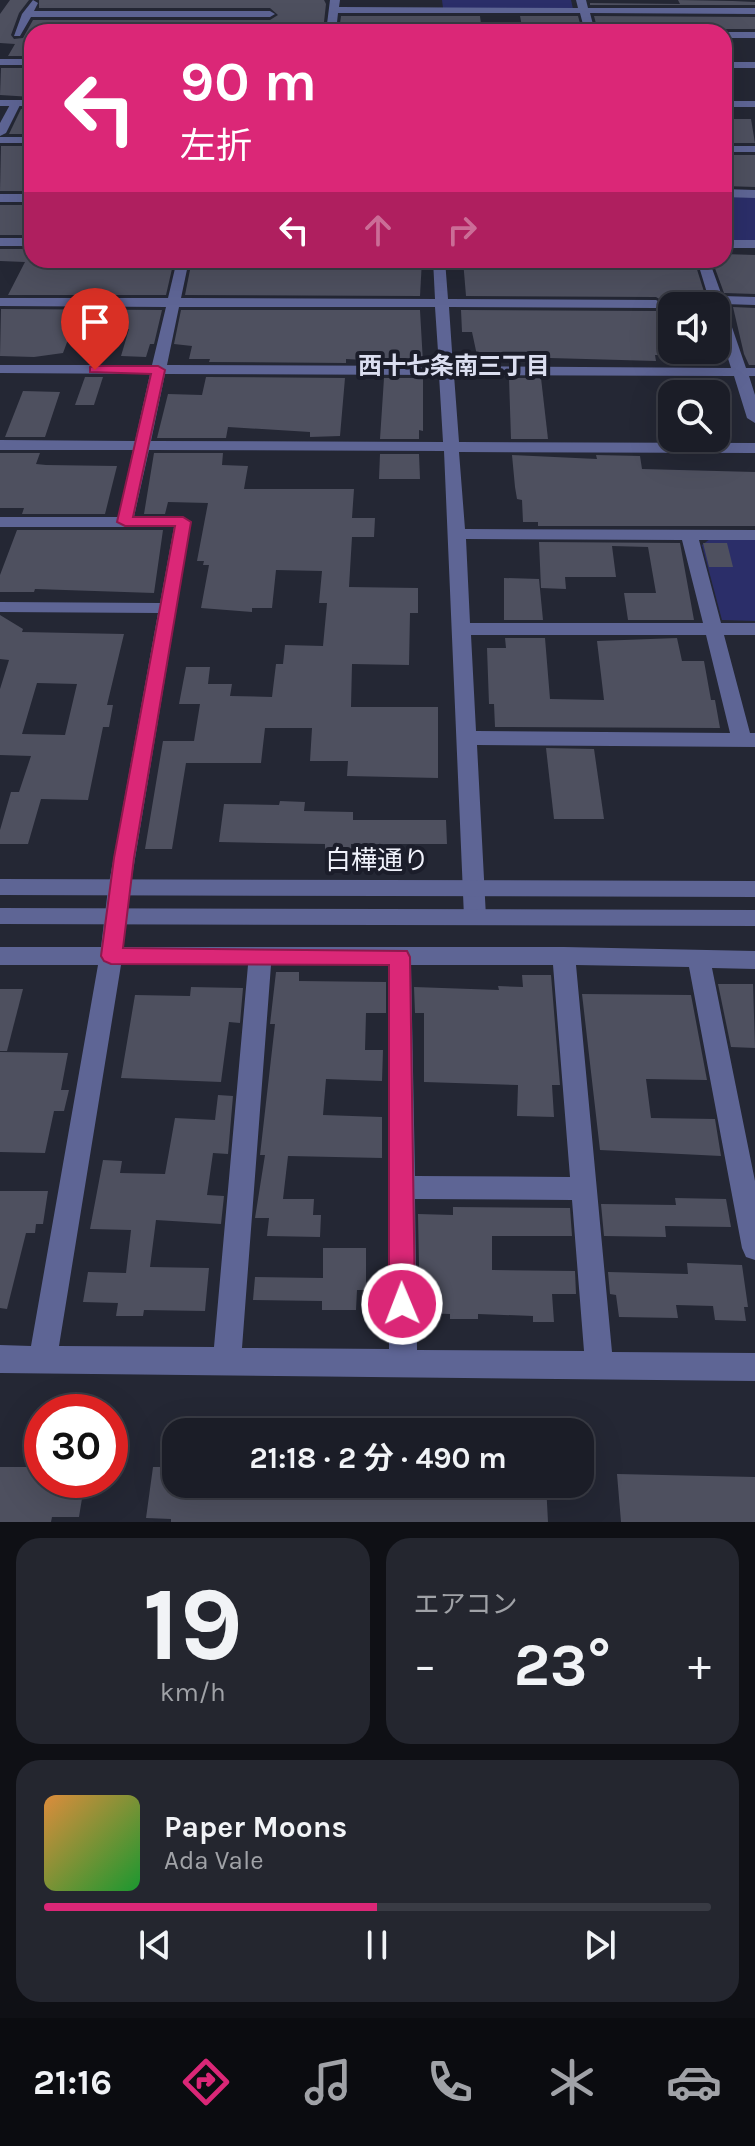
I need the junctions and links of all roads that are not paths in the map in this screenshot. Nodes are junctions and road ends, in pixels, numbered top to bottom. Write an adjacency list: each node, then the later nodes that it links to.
1 (35, 0): 7 (street)
2 (272, 0): 7 (street)
3 (334, 5): 4 (street)
4 (436, 5): 5 (street)
5 (582, 5): 6 (street)
6 (755, 11)
7 (27, 14): 8 (street)
8 (24, 34)
9 (732, 35): 10 (street)
10 (755, 35)
11 (0, 62): 12 (street)
12 (24, 62)
13 (732, 65): 14 (street)
14 (755, 65)
15 (0, 103): 16 (street)
16 (16, 103): 17 (street); 20 (street)
17 (24, 103)
18 (732, 104): 19 (street)
19 (755, 104)
20 (0, 133)
21 (0, 140): 22 (street)
22 (24, 140)
23 (732, 148): 24 (street)
24 (755, 149)
25 (732, 193): 26 (street)
26 (755, 194)
27 (0, 198): 28 (street)
28 (24, 198)
29 (0, 242): 30 (street)
30 (24, 242)
31 (732, 244): 32 (street)
32 (755, 244)
33 (181, 268): 40 (street)
34 (439, 268): 41 (street)
35 (706, 268): 36 (street)
36 (713, 292)
37 (730, 300): 38 (street)
38 (755, 301)
39 (0, 302): 40 (street)
40 (173, 302): 41 (street); 45 (street)
41 (441, 303): 42 (street); 46 (street)
42 (656, 304)
43 (730, 333): 47 (street)
44 (0, 369): 45 (street)
45 (158, 370): 46 (street); 50 (street)
46 (445, 372): 47 (street); 51 (street)
47 (747, 372): 48 (street)
48 (755, 418)
49 (0, 445): 50 (street)
50 (141, 446): 51 (street); 54 (street)
51 (450, 447): 52 (street); 55 (street)
52 (755, 448)
53 (0, 522): 54 (street)
54 (125, 522): 59 (street)
55 (457, 534): 56 (street); 60 (street)
56 (689, 535): 57 (street); 61 (street)
57 (755, 535)
58 (0, 607): 59 (street)
59 (170, 608): 67 (street)
60 (460, 629): 61 (street); 63 (street)
61 (712, 629): 62 (street); 64 (street)
62 (755, 629)
63 (467, 738): 64 (street); 66 (street)
64 (748, 740)
65 (0, 887): 67 (street, 白樺通り)
66 (473, 887): 67 (street, 白樺通り); 68 (street, 白樺通り); 71 (street)
67 (119, 889): 70 (street)
68 (755, 889)
69 (0, 916): 70 (street)
70 (116, 916): 71 (street); 75 (street)
71 (475, 917): 72 (street)
72 (755, 918)
73 (260, 955): 75 (street); 77 (street); 85 (street)
74 (0, 956): 75 (street)
75 (111, 956): 84 (street)
76 (564, 956): 77 (street); 78 (street); 81 (street)
77 (400, 957): 80 (street)
78 (699, 959): 79 (street); 82 (street)
79 (755, 960)
80 (400, 1187): 81 (street); 86 (street)
81 (582, 1189): 87 (street)
82 (755, 1248)
83 (0, 1359): 84 (street)
84 (43, 1360): 85 (street)
85 (227, 1362): 86 (street)
86 (403, 1363): 87 (street)
87 (599, 1365): 88 (street)
88 (755, 1367)

